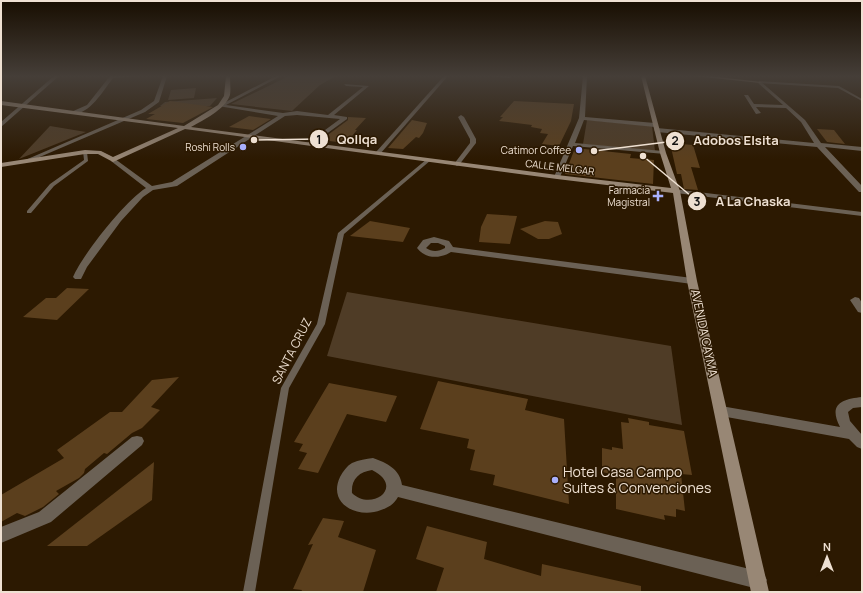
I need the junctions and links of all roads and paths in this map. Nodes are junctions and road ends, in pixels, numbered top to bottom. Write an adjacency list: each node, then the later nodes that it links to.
1 (6, 104): 12 (street, CALLE MELGAR)
2 (25, 104): 12 (street)
3 (91, 104): 15 (street)
4 (154, 104): 21 (street)
5 (225, 104): 13 (street)
6 (345, 104): 18 (street)
7 (422, 104): 31 (street)
8 (583, 104): 20 (street)
9 (650, 104): 24 (street, AVENIDA CAYMA)
10 (784, 104): 14 (street)
11 (752, 105): 14 (street); 16 (street)
12 (22, 106): 15 (street, CALLE MELGAR); 22 (street)
13 (221, 106): 17 (street); 23 (street)
14 (788, 107): 28 (street)
15 (73, 113): 21 (street, CALLE MELGAR)
16 (758, 113)
17 (283, 115): 18 (street); 25 (street)
18 (330, 116): 26 (street)
19 (461, 117): 36 (street)
20 (582, 118): 24 (street); 27 (street)
21 (123, 119): 23 (street, CALLE MELGAR); 35 (street)
22 (1, 125)
23 (184, 127): 25 (street, CALLE MELGAR); 33 (street)
24 (656, 128): 28 (street); 32 (street, AVENIDA CAYMA)
25 (250, 136): 26 (street, CALLE MELGAR); 39 (street)
26 (309, 144): 31 (street, CALLE MELGAR)
27 (571, 144): 32 (street); 38 (street)
28 (819, 145): 29 (street); 40 (street)
29 (862, 149)
30 (85, 152): 33 (street); 35 (street); 42 (lane)
31 (378, 153): 34 (street, CALLE MELGAR)
32 (663, 153): 41 (street, AVENIDA CAYMA)
33 (113, 160): 39 (street)
34 (429, 160): 36 (street, CALLE MELGAR); 57 (lane, SANTA CRUZ)
35 (26, 161): 37 (street)
36 (457, 164): 38 (street, CALLE MELGAR)
37 (1, 165)
38 (557, 177): 41 (street, CALLE MELGAR)
39 (151, 188): 45 (street)
40 (862, 190)
41 (676, 191): 43 (street, CALLE MELGAR); 46 (street, AVENIDA CAYMA)
42 (29, 212)
43 (862, 214)
44 (449, 249): 46 (street)
45 (78, 277)
46 (692, 282): 50 (street, AVENIDA CAYMA)
47 (855, 300): 48 (street)
48 (862, 310)
49 (862, 402): 51 (street)
50 (721, 411): 51 (street); 56 (street, AVENIDA CAYMA)
51 (851, 434): 53 (street)
52 (137, 441): 55 (street)
53 (862, 444)
54 (394, 490): 56 (street)
55 (1, 534)
56 (759, 586)
57 (249, 592)

